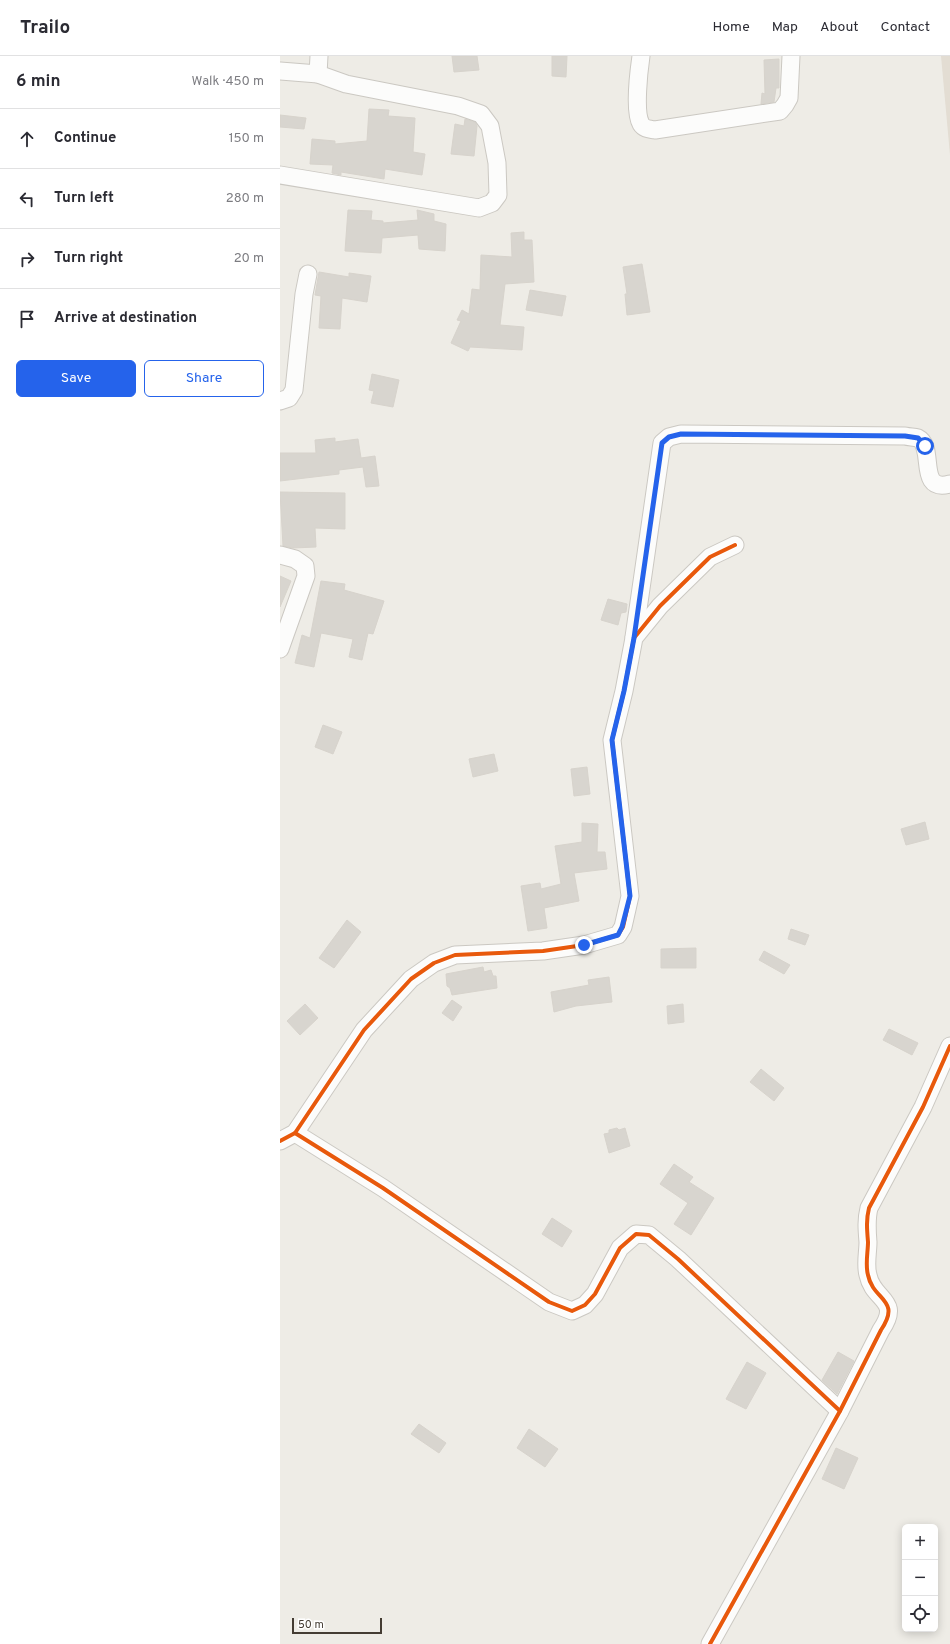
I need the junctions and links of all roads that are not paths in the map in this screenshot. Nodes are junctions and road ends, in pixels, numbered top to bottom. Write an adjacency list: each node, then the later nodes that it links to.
1 (319, 56): 5 (street)
2 (641, 56): 3 (street)
3 (791, 56)
4 (280, 71): 5 (street)
5 (318, 74): 6 (street)
6 (280, 175)
7 (308, 274): 8 (street)
8 (280, 401)
9 (950, 484): 12 (street)
10 (735, 545): 12 (street)
11 (280, 555): 13 (street)
12 (634, 638): 15 (street)
13 (280, 649)
14 (950, 1046): 17 (street)
15 (295, 1133): 16 (street); 17 (street)
16 (280, 1141)
17 (840, 1412): 18 (street)
18 (710, 1644)

